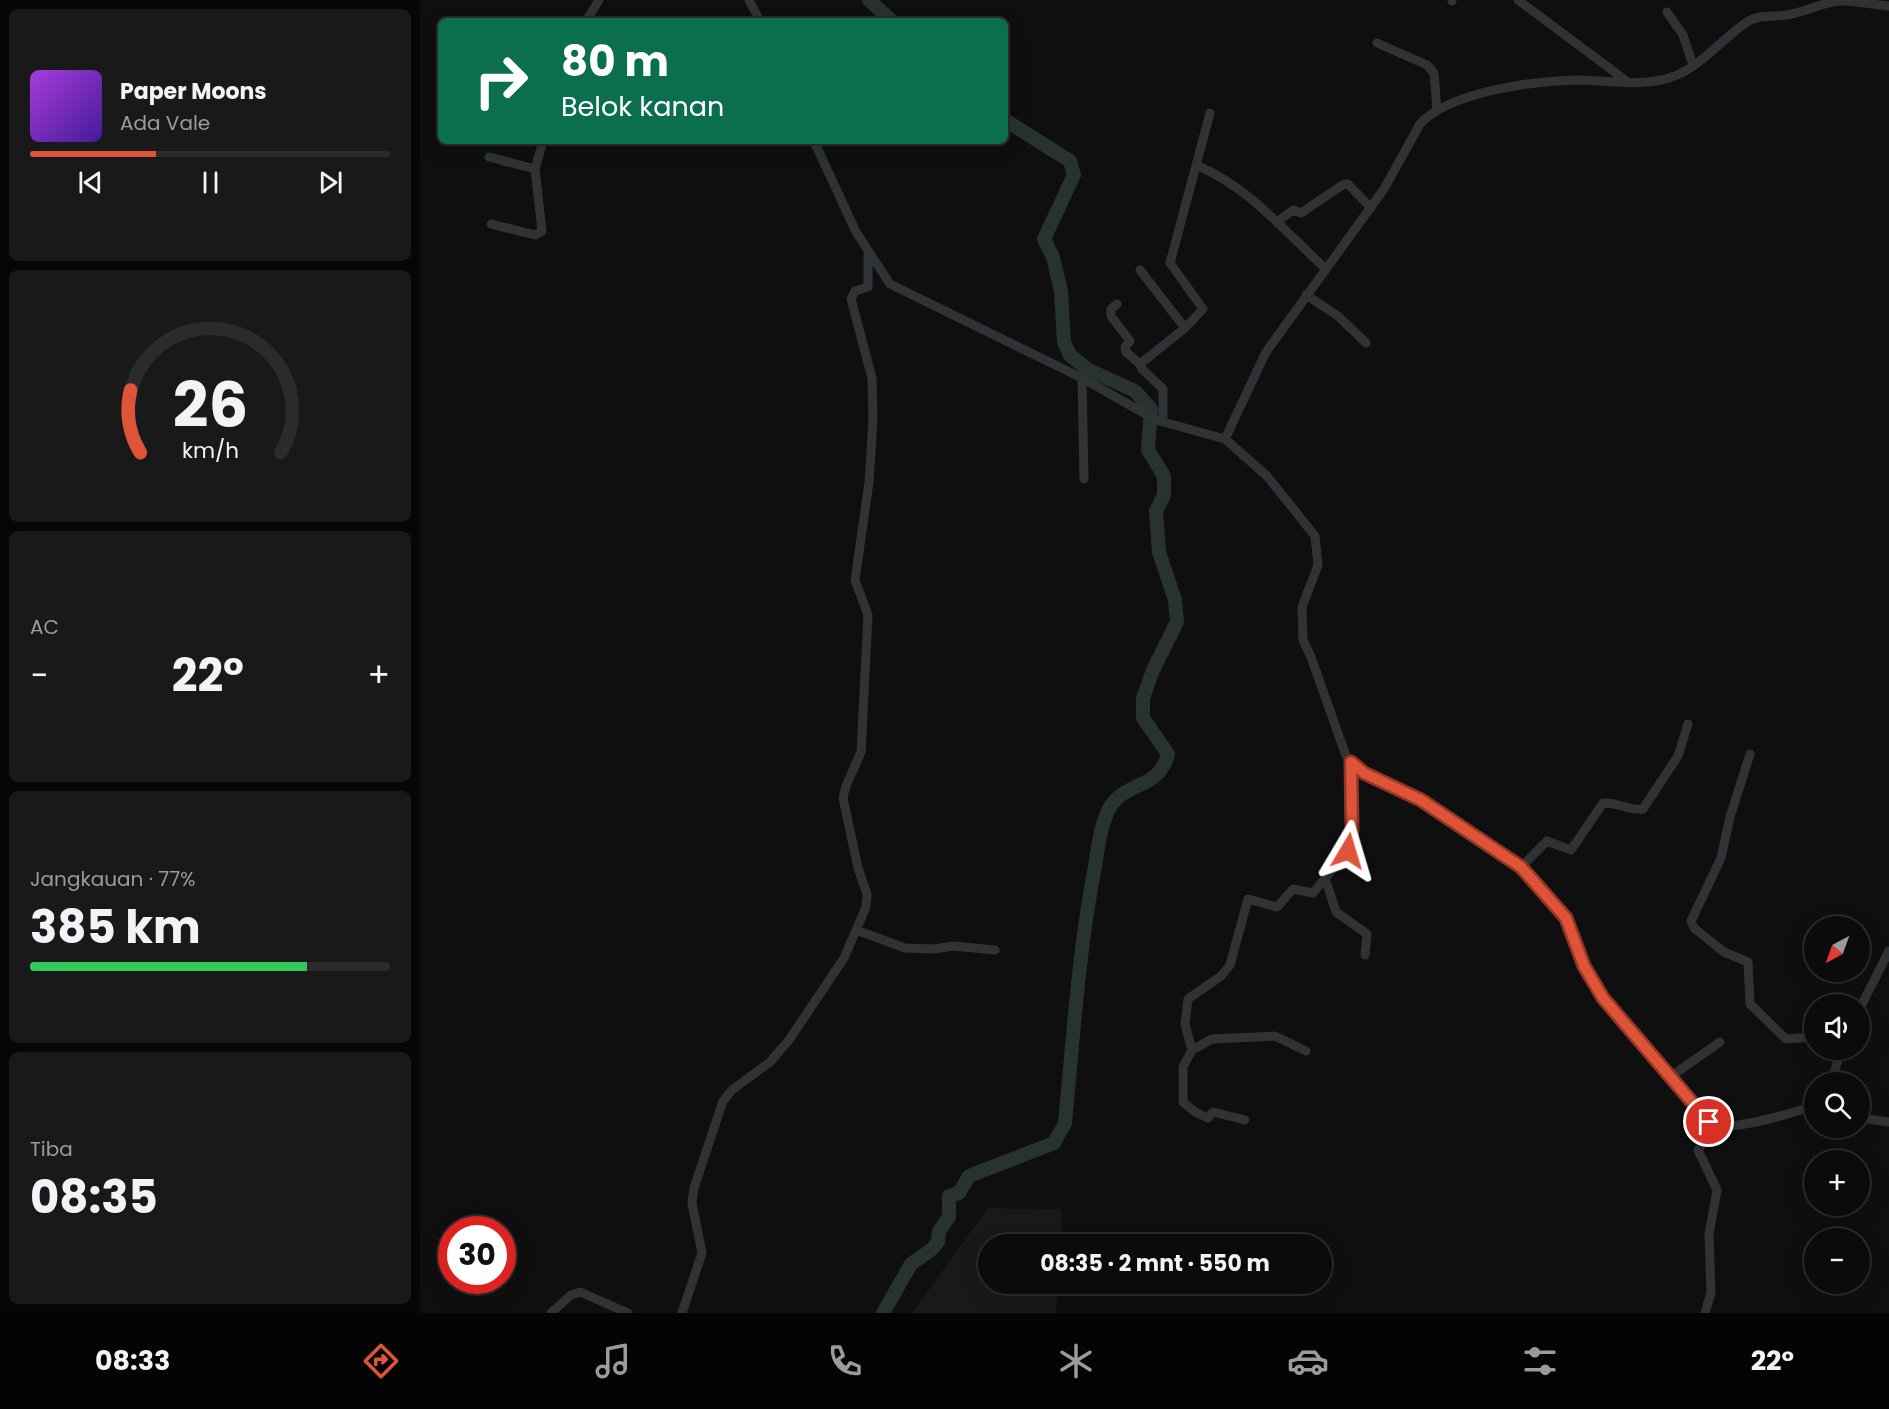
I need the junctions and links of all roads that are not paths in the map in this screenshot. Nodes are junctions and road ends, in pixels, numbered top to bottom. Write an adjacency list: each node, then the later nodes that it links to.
1 (599, 0): 8 (street)
2 (749, 0): 9 (street)
3 (1518, 0): 12 (street)
4 (1842, 0): 5 (street); 6 (street)
5 (1824, 2): 11 (street)
6 (1889, 6)
7 (1667, 12): 11 (street)
8 (588, 18)
9 (758, 18)
10 (1377, 43): 13 (street)
11 (1693, 65): 12 (street)
12 (1628, 82): 13 (street)
13 (1437, 111): 20 (street)
14 (1210, 113): 18 (street)
15 (542, 144): 19 (street)
16 (815, 144): 23 (street)
17 (489, 157): 19 (street)
18 (1198, 166): 21 (street); 28 (street)
19 (535, 169): 22 (street)
20 (1371, 208): 21 (street); 24 (street)
21 (1277, 222): 24 (street)
22 (491, 224)
23 (868, 251): 31 (street); 40 (street)
24 (1325, 268): 26 (street)
25 (1140, 270): 28 (street)
26 (1306, 295): 29 (street); 33 (street)
27 (1117, 304): 30 (street)
28 (1185, 328): 30 (street)
29 (1366, 343)
30 (1140, 363): 32 (street)
31 (1082, 378): 32 (street); 34 (street)
32 (1159, 421): 33 (street)
33 (1225, 439): 37 (street)
34 (1084, 479)
35 (1688, 724): 38 (street)
36 (1750, 754): 45 (street)
37 (1351, 762): 38 (street); 39 (street)
38 (1521, 867): 49 (street)
39 (1325, 878): 43 (street); 47 (street)
40 (856, 930): 41 (street); 57 (street)
41 (995, 950)
42 (1889, 951): 44 (street)
43 (1365, 955)
44 (1867, 994)
45 (1804, 1038)
46 (1720, 1042): 49 (street)
47 (1192, 1050): 48 (street); 52 (street)
48 (1306, 1052)
49 (1670, 1077): 54 (street)
50 (1804, 1109): 54 (street)
51 (1870, 1119): 53 (street)
52 (1245, 1120)
53 (1889, 1122)
54 (1714, 1126): 58 (street)
55 (551, 1313): 56 (street)
56 (628, 1313)
57 (682, 1313)
58 (1705, 1313)

